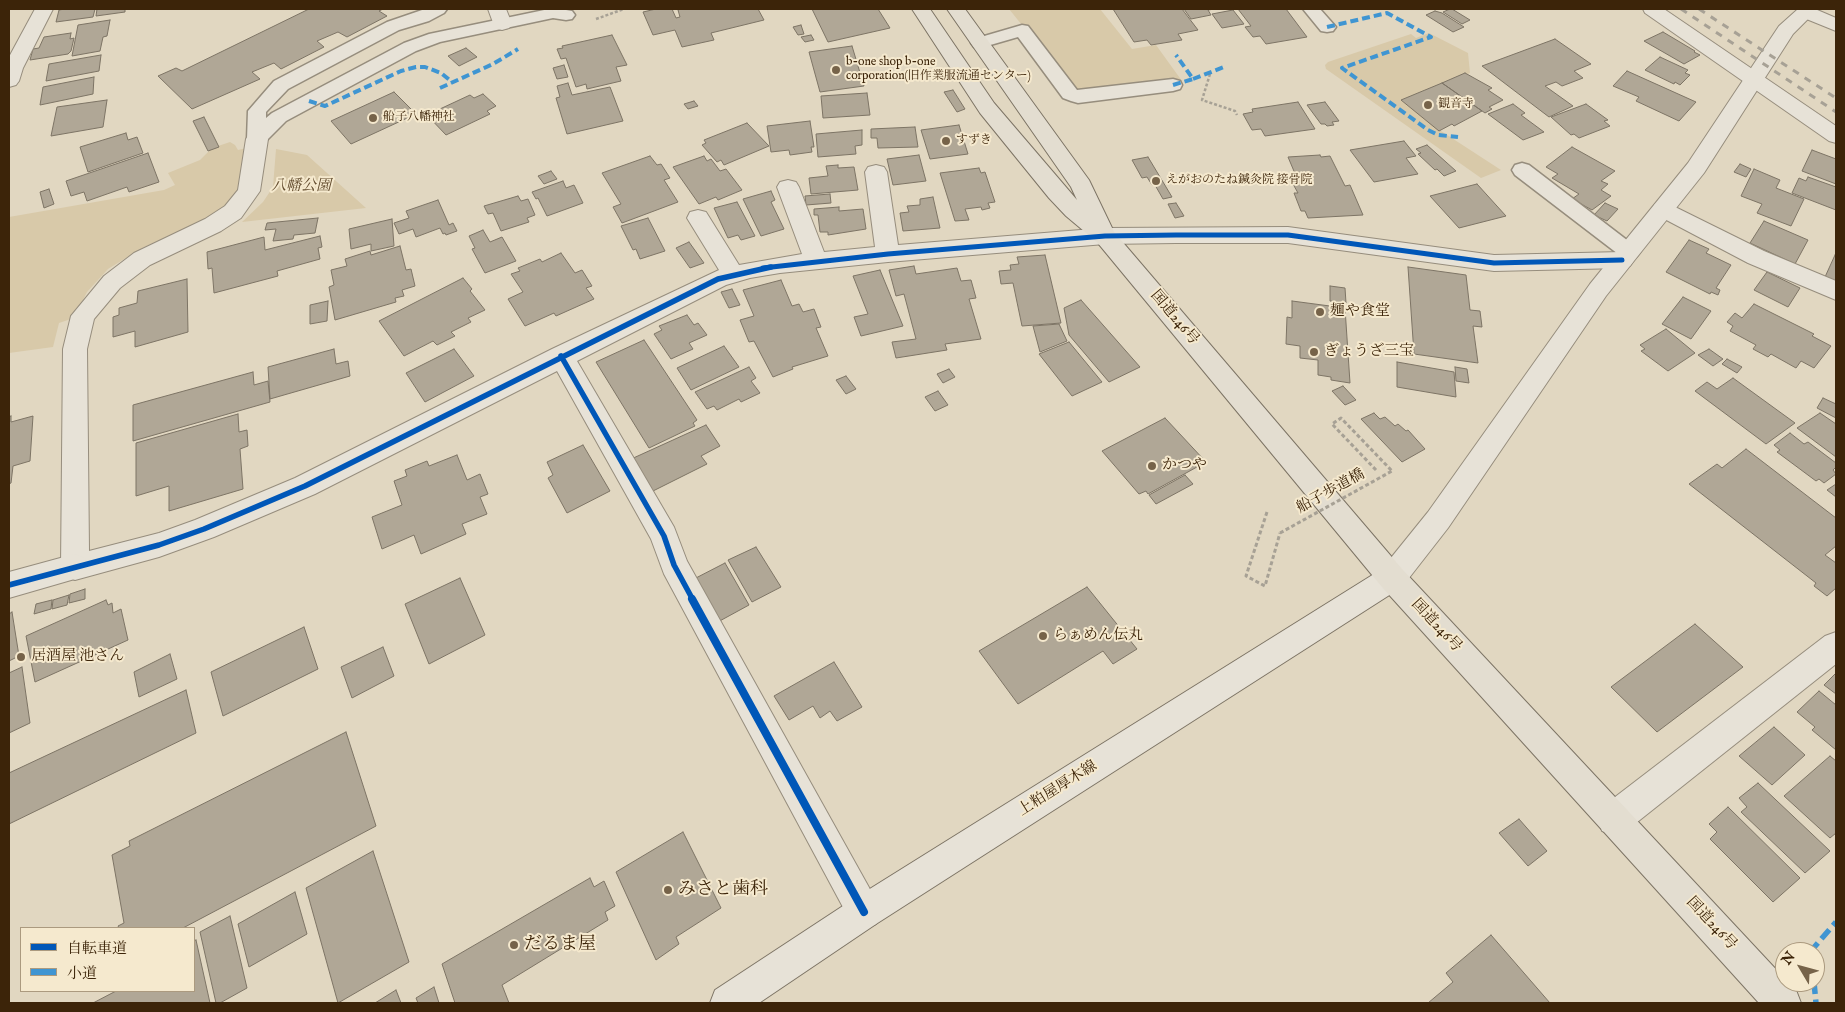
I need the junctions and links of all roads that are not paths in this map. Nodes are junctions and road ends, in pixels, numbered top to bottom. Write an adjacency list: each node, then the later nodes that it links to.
1 (44, 9): 14 (street)
2 (438, 9): 17 (lane)
3 (921, 9): 23 (highway, 国道246号)
4 (956, 9): 12 (highway, 国道246号)
5 (1311, 9): 11 (lane)
6 (1652, 9): 13 (street)
7 (1807, 10): 10 (street); 13 (street, 上粕屋厚木線)
8 (499, 16): 9 (lane); 17 (lane)
9 (566, 16)
10 (1836, 24)
11 (1327, 27)
12 (980, 42): 15 (lane); 23 (highway, 国道246号)
13 (1753, 78): 16 (street); 21 (street, 上粕屋厚木線)
14 (9, 81)
15 (1173, 85)
16 (1836, 136)
17 (257, 139): 30 (street)
18 (1522, 170): 25 (lane)
19 (876, 172): 24 (street)
20 (788, 187): 26 (street)
21 (1663, 209): 25 (street, 上粕屋厚木線); 28 (street)
22 (698, 218): 27 (street)
23 (1105, 236): 24 (street); 25 (street); 31 (highway, 国道246号)
24 (888, 254): 26 (street)
25 (1625, 256): 31 (street, 上粕屋厚木線)
26 (816, 261): 27 (street)
27 (733, 274): 29 (street)
28 (1836, 291)
29 (561, 356): 30 (street); 35 (street)
30 (75, 567): 32 (street)
31 (1392, 578): 34 (highway, 国道246号); 35 (street, 上粕屋厚木線)
32 (9, 585)
33 (1836, 646): 34 (street)
34 (1614, 819): 37 (highway, 国道246号)
35 (864, 912): 36 (street, 上粕屋厚木線)
36 (728, 1003)
37 (1783, 1003)

